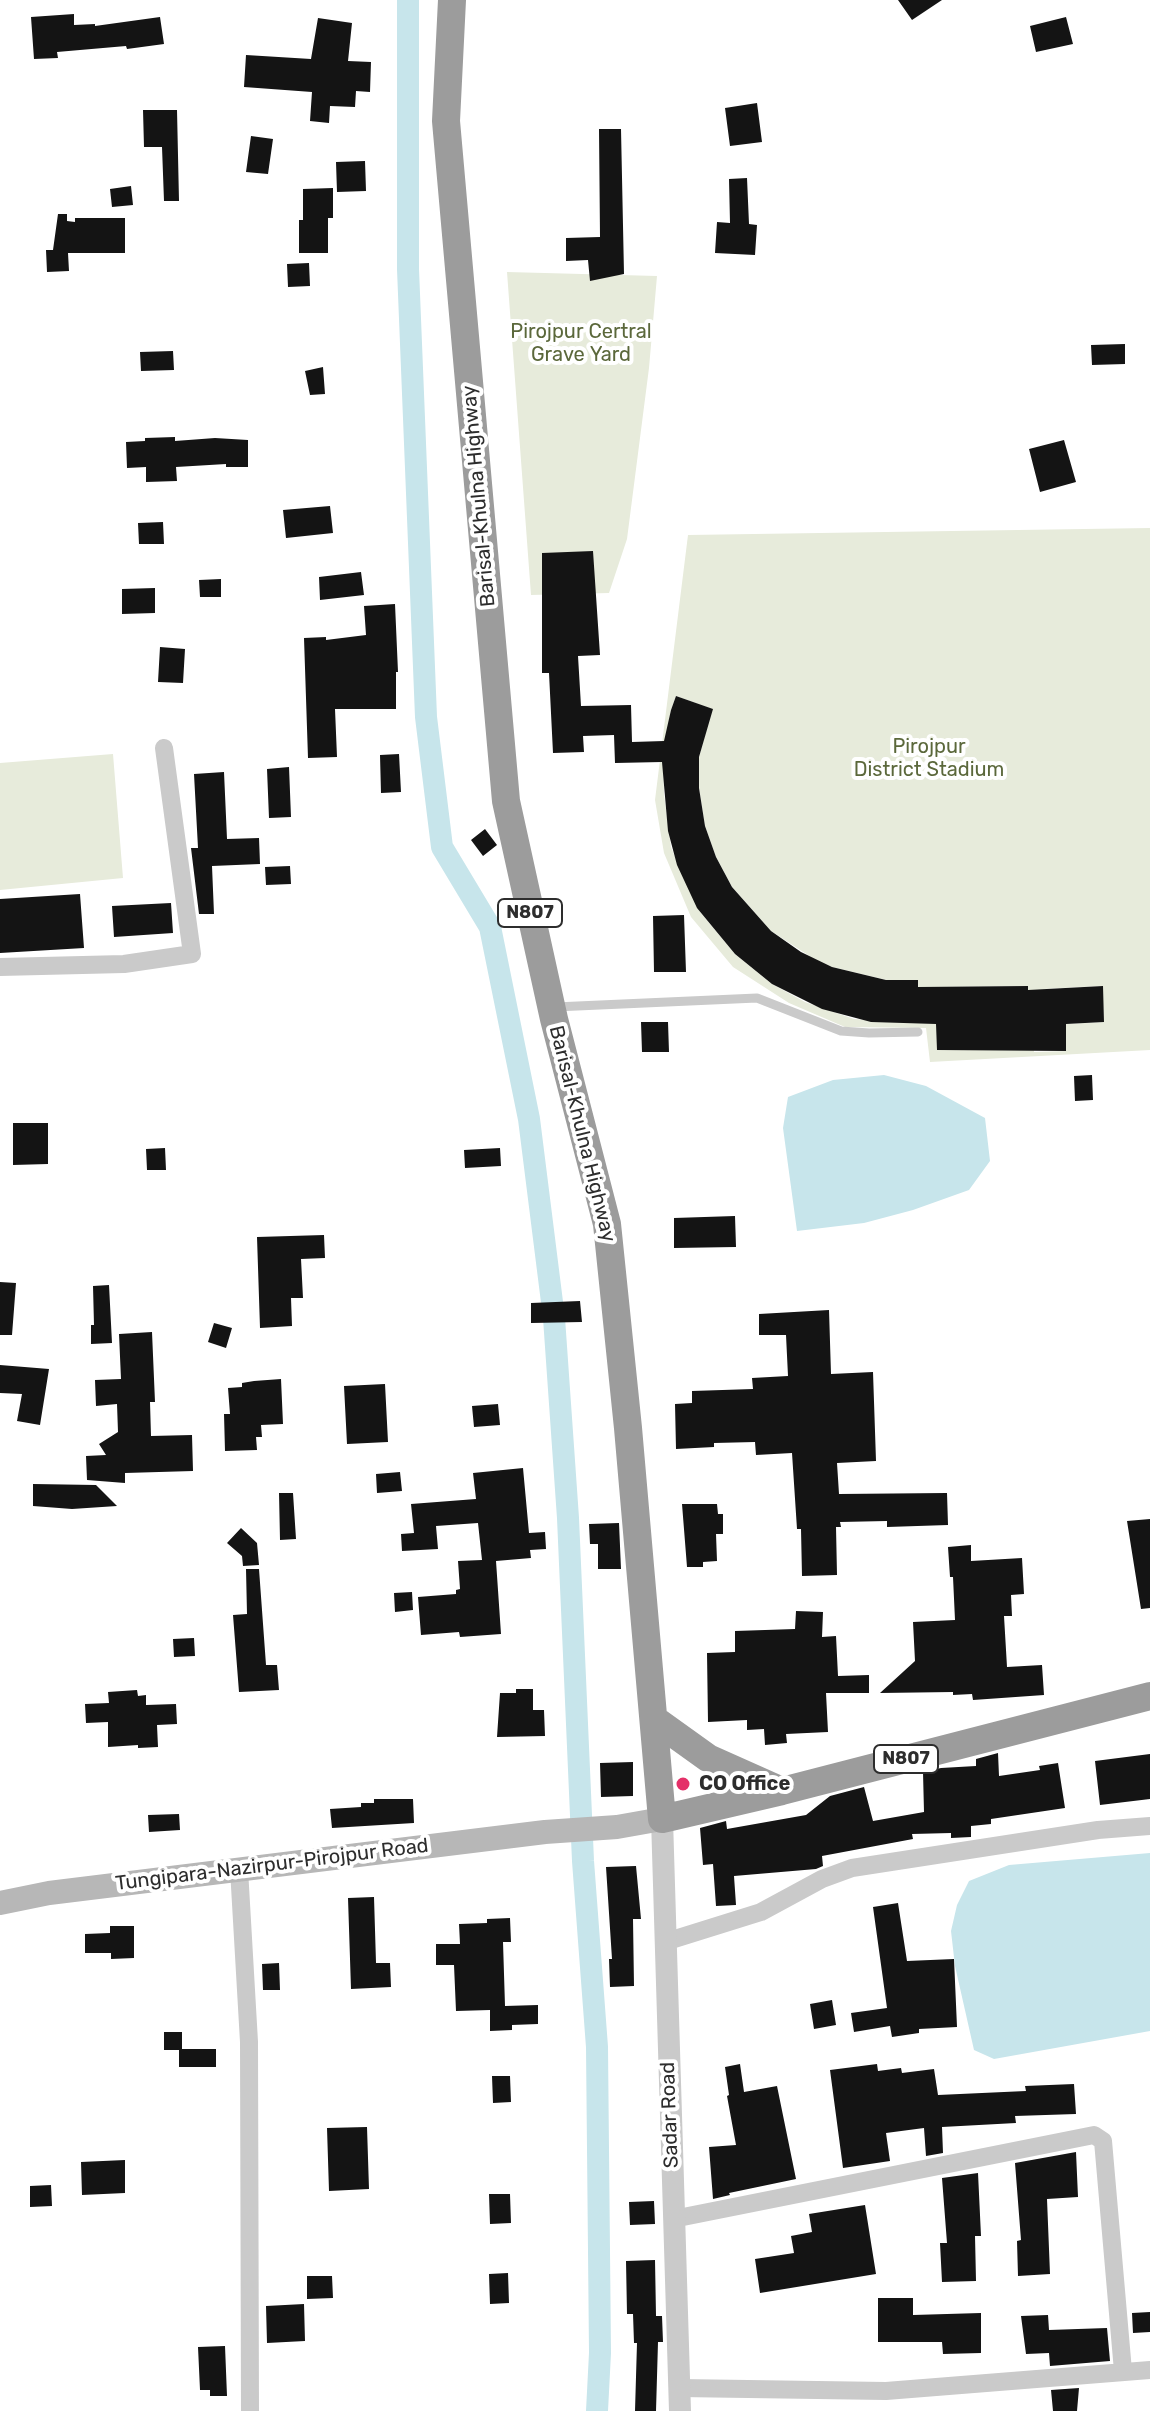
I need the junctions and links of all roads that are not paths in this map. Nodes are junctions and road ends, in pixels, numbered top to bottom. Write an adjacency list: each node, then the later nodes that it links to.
1 (452, 0): 4 (highway, Barisal-Khulna Highway / N807)
2 (164, 748): 3 (street)
3 (0, 967)
4 (551, 1008): 5 (lane); 7 (highway, Barisal-Khulna Highway / N807)
5 (918, 1032)
6 (1150, 1696): 8 (highway, N807)
7 (655, 1720): 8 (highway); 9 (highway, Barisal-Khulna Highway / N807)
8 (782, 1791): 9 (highway, N807)
9 (662, 1819): 11 (main road, Tungipara-Nazirpur-Pirojpur Road); 13 (street, Sadar Road)
10 (1150, 1826): 13 (street)
11 (239, 1869): 12 (main road, Tungipara-Nazirpur-Pirojpur Road); 18 (street)
12 (0, 1903)
13 (665, 1942): 14 (street, Sadar Road)
14 (673, 2219): 16 (street); 17 (street, Sadar Road)
15 (1150, 2370): 16 (street)
16 (1123, 2371): 17 (street)
17 (679, 2388): 19 (street, Sadar Road)
18 (250, 2411)
19 (680, 2411)

